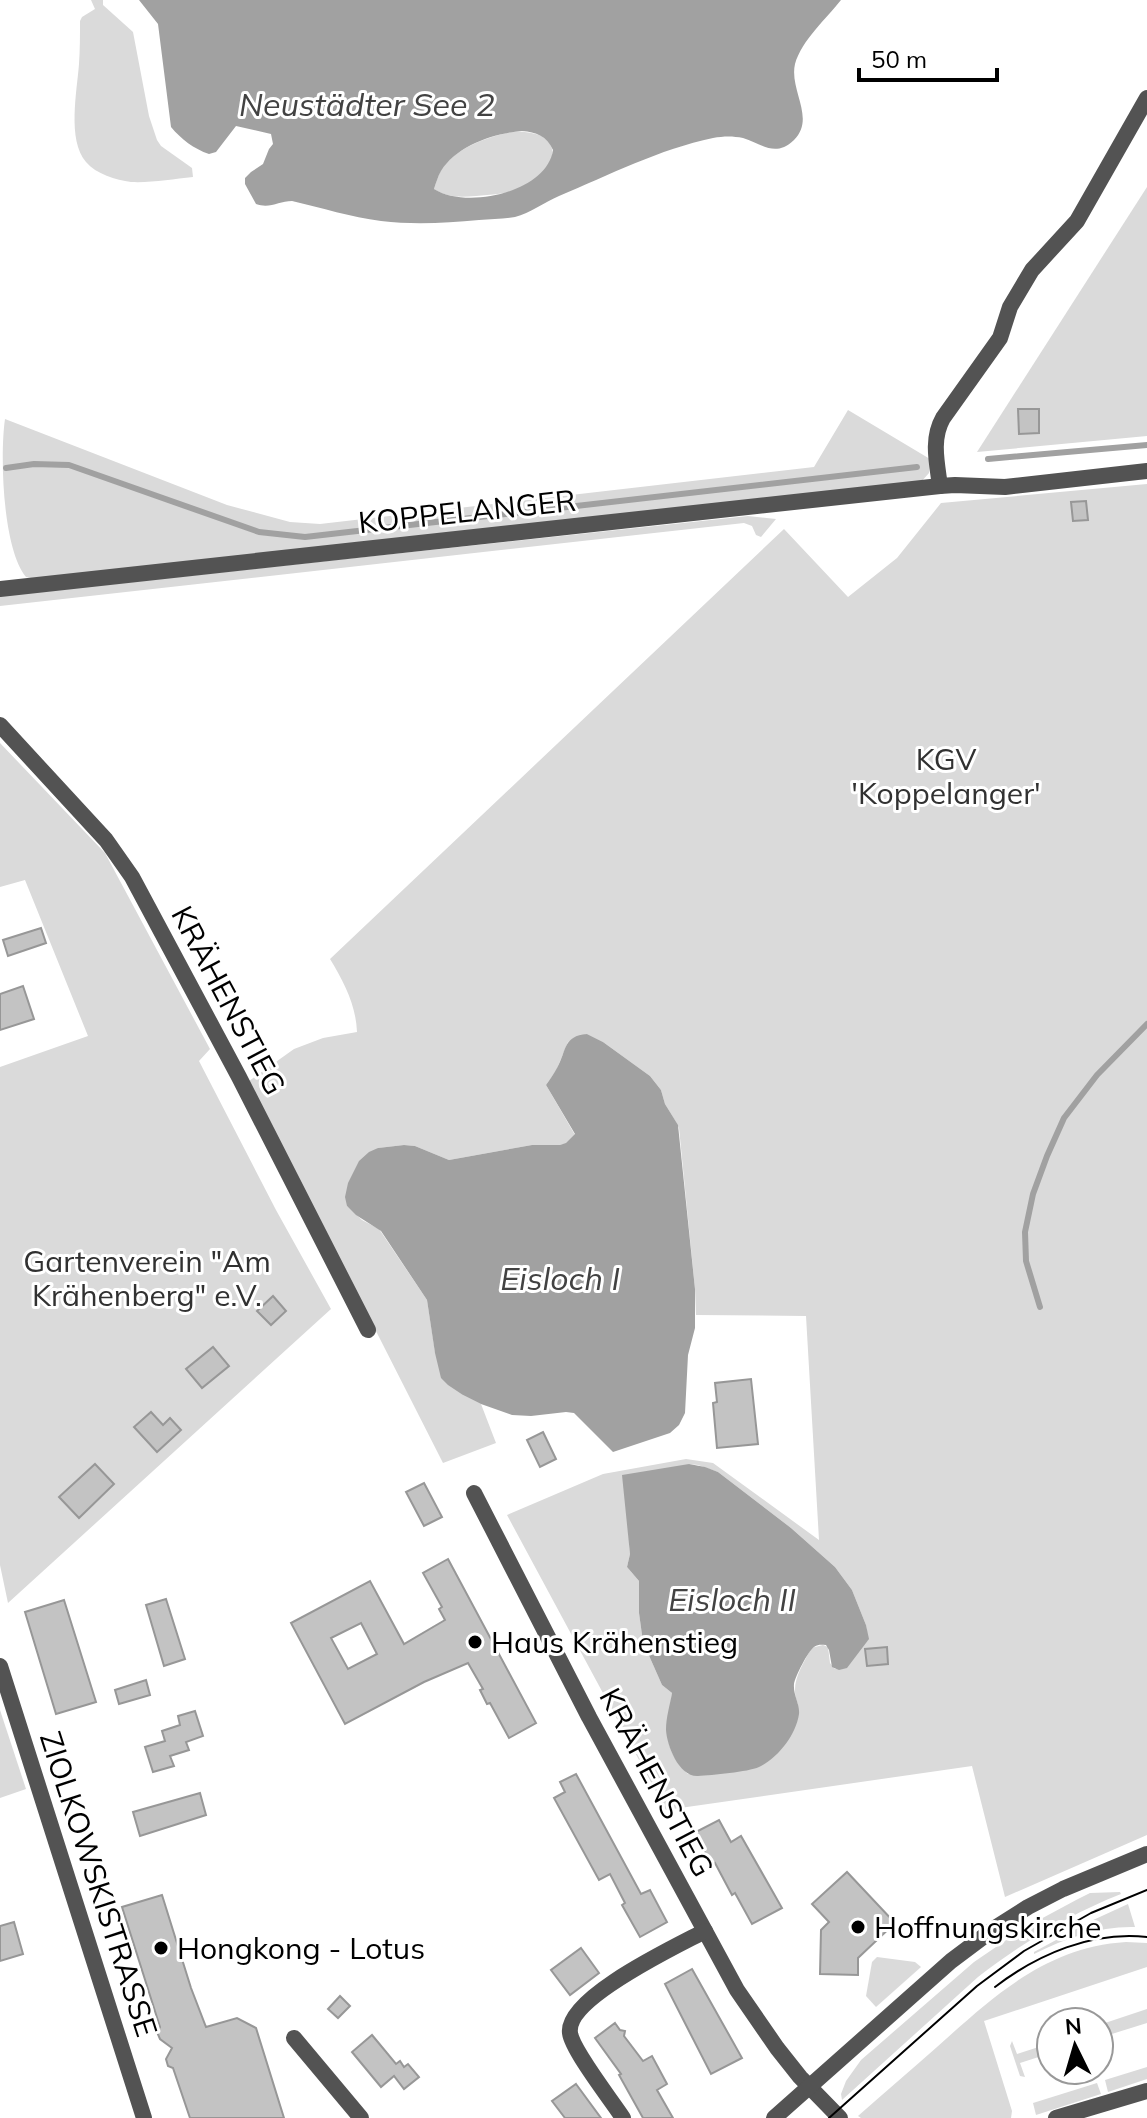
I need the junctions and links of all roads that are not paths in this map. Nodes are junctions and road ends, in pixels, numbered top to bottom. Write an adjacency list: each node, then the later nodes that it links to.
1 (1147, 98): 3 (street)
2 (1147, 471): 3 (street, KOPPELANGER)
3 (940, 486): 4 (street, KOPPELANGER)
4 (0, 589)
5 (0, 725): 6 (street, KRÄHENSTIEG)
6 (368, 1330)
7 (474, 1493): 10 (street, KRÄHENSTIEG)
8 (0, 1666): 14 (street, ZIOLKOWSKISTRASSE)
9 (1147, 1854): 12 (street)
10 (705, 1931): 12 (street, KRÄHENSTIEG); 16 (street)
11 (294, 2038): 15 (street)
12 (809, 2086): 17 (street); 18 (street, KRÄHENSTIEG)
13 (1147, 2091): 19 (street)
14 (144, 2118)
15 (361, 2118)
16 (623, 2118)
17 (774, 2118)
18 (840, 2118)
19 (1056, 2118)

